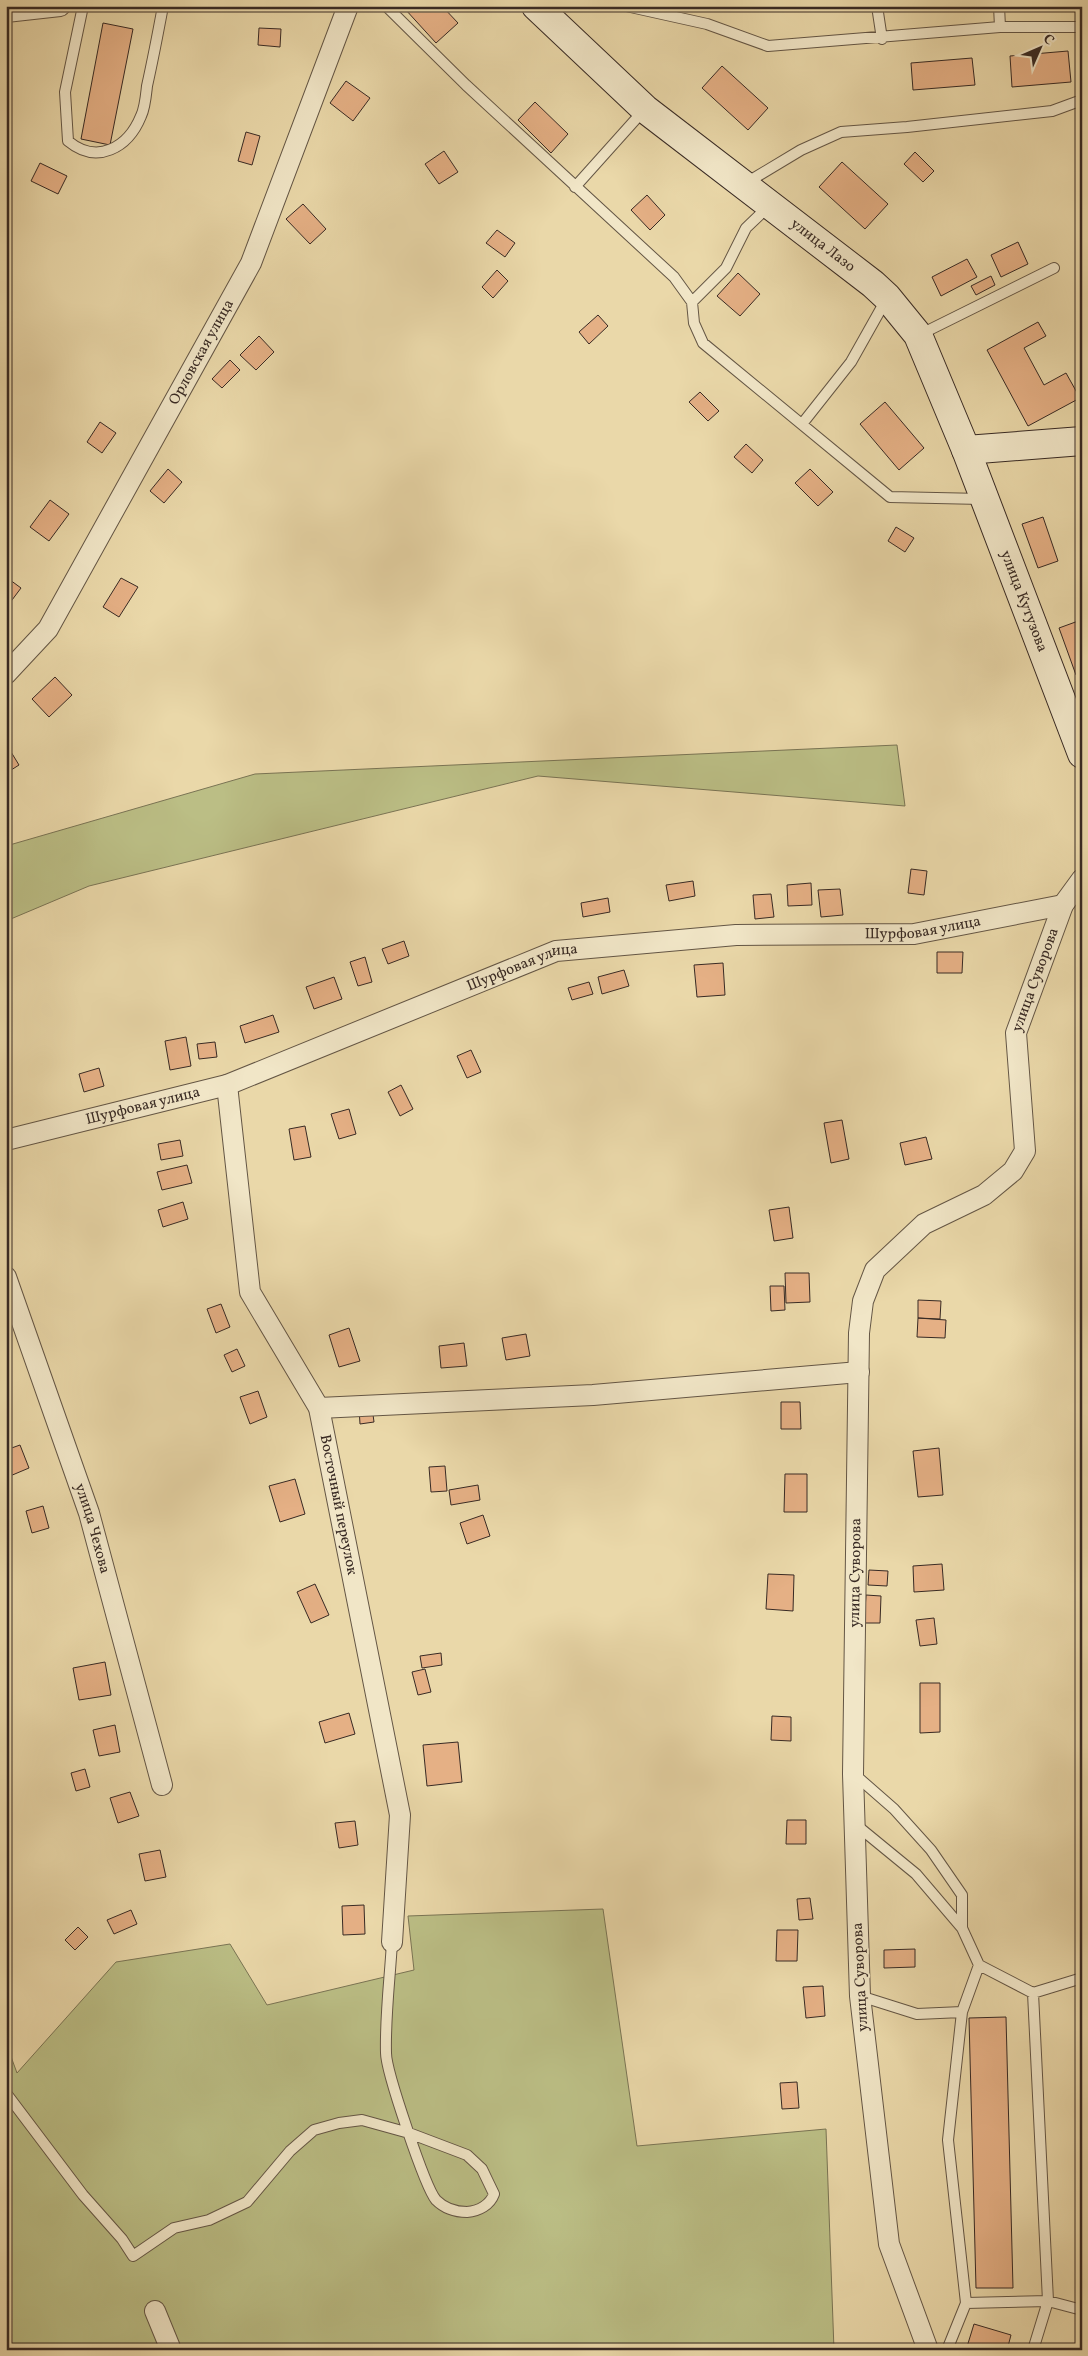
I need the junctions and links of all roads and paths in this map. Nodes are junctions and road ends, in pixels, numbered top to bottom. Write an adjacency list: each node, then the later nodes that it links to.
1 (55, 6): 2 (street); 11 (street)
2 (60, 6)
3 (83, 6): 4 (lane)
4 (163, 6)
5 (348, 6): 28 (street, Орловская улица)
6 (386, 6): 18 (lane)
7 (536, 6): 16 (street, улица Лазо)
8 (626, 6): 14 (lane)
9 (877, 6): 14 (lane)
10 (999, 6): 12 (lane)
11 (6, 12)
12 (1000, 27): 13 (lane); 14 (lane)
13 (1082, 27)
14 (882, 38)
15 (1082, 100): 17 (lane)
16 (644, 109): 17 (street, улица Лазо); 18 (lane)
17 (743, 186): 19 (street, улица Лазо)
18 (574, 187): 22 (lane)
19 (770, 206): 21 (street, улица Лазо); 22 (lane)
20 (1054, 268): 23 (lane)
21 (887, 298): 23 (street, улица Лазо); 24 (lane)
22 (692, 302): 24 (lane)
23 (918, 335): 26 (street, улица Лазо)
24 (802, 424): 27 (lane)
25 (1082, 441): 26 (street)
26 (966, 450): 27 (street, улица Кутузова)
27 (984, 499): 29 (street, улица Кутузова)
28 (6, 674)
29 (1082, 754)
30 (1082, 879): 31 (street, улица Суворова)
31 (1063, 905): 32 (street, Шурфовая улица); 35 (street, улица Суворова)
32 (227, 1085): 33 (street, Шурфовая улица); 36 (street, Восточный переулок)
33 (6, 1140)
34 (6, 1277): 38 (street, улица Чехова)
35 (859, 1372): 36 (street); 37 (street, улица Суворова)
36 (319, 1408): 41 (street, Восточный переулок)
37 (853, 1774): 39 (street, улица Суворова); 40 (lane)
38 (162, 1785)
39 (855, 1824): 40 (lane); 45 (street, улица Суворова)
40 (962, 1928): 42 (lane)
41 (392, 1942): 48 (lane)
42 (978, 1965): 44 (lane); 46 (lane)
43 (1082, 1978): 44 (lane)
44 (1033, 1992): 49 (lane)
45 (860, 1996): 46 (lane); 54 (street, улица Суворова)
46 (962, 2012): 50 (lane)
47 (6, 2093): 48 (lane)
48 (409, 2134): 48 (lane)
49 (1048, 2301): 50 (lane); 51 (lane); 56 (lane)
50 (966, 2303): 55 (lane)
51 (1082, 2310)
52 (155, 2311): 53 (street)
53 (171, 2350)
54 (928, 2350)
55 (947, 2350)
56 (1033, 2350)

